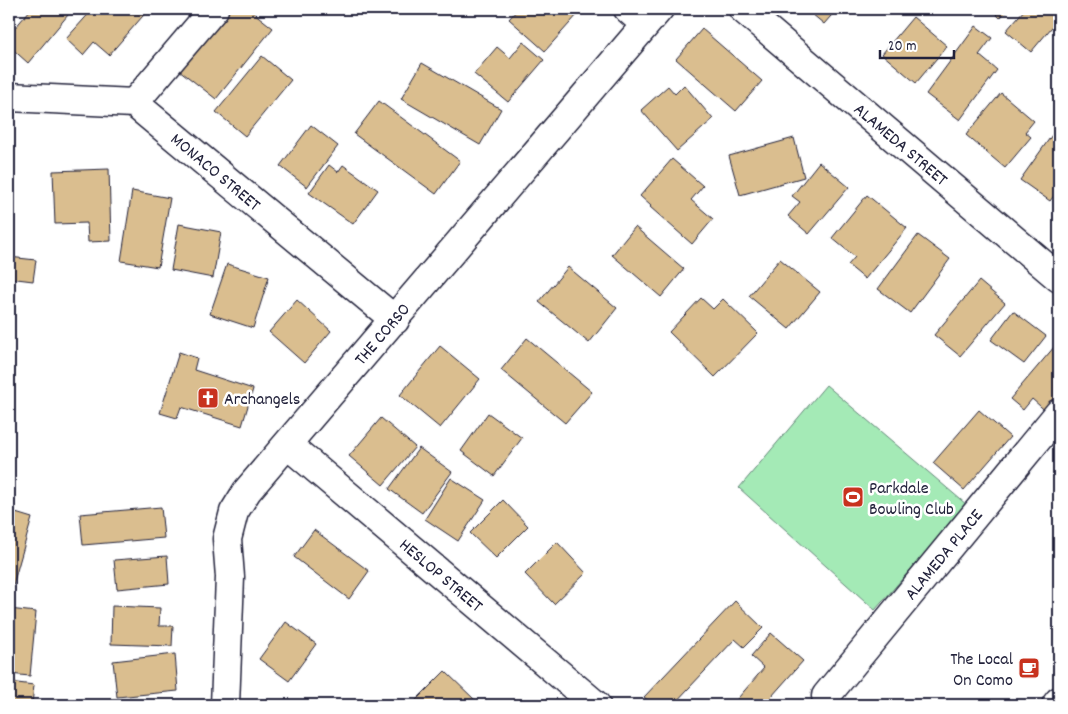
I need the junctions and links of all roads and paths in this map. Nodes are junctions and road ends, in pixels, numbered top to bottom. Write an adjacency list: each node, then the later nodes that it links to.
1 (214, 9): 5 (street)
2 (743, 9): 6 (street, ALAMEDA STREET)
3 (644, 14): 7 (street, THE CORSO)
4 (9, 97): 5 (street)
5 (134, 103): 7 (street, MONACO STREET)
6 (1059, 278)
7 (395, 320): 9 (street, THE CORSO)
8 (1059, 413): 10 (street, ALAMEDA PLACE)
9 (288, 445): 12 (street, THE CORSO); 13 (street, HESLOP STREET)
10 (826, 696)
11 (1059, 701): 14 (street)
12 (226, 705)
13 (596, 705)
14 (1056, 705)

